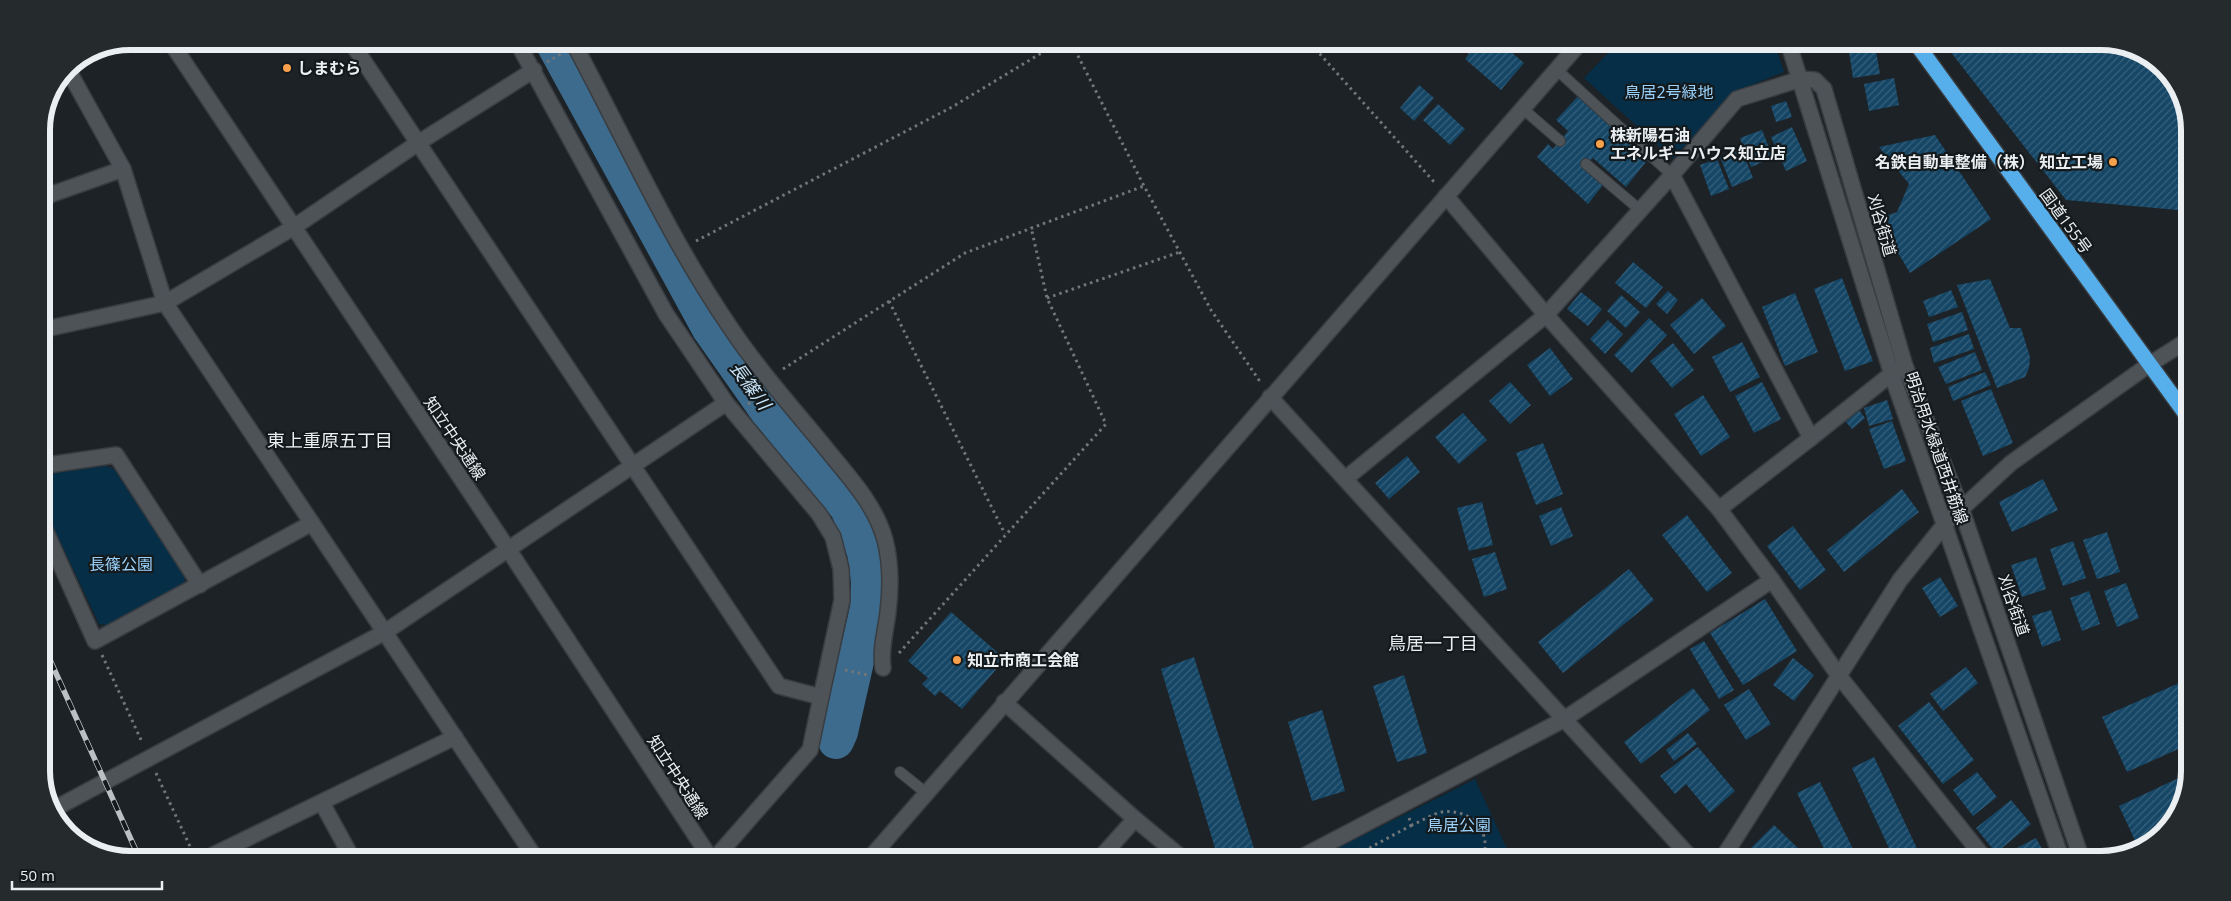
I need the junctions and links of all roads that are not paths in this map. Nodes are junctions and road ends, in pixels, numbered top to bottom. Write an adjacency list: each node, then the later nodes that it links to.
1 (176, 50): 21 (street, 知立中央通線)
2 (356, 50): 14 (street)
3 (522, 50): 9 (street)
4 (572, 50): 44 (street)
5 (1573, 50): 8 (street)
6 (1791, 50): 11 (street, 明治用水緑道西井筋線)
7 (1921, 50): 26 (highway, 国道155号)
8 (1556, 69): 12 (street); 17 (lane)
9 (534, 70): 14 (street); 29 (street)
10 (71, 75): 16 (street)
11 (1801, 79): 17 (street); 27 (street, 明治用水緑道西井筋線); 27 (street, 刈谷街道)
12 (1522, 108): 13 (lane); 19 (street)
13 (1560, 141)
14 (418, 143): 21 (street); 33 (street)
15 (1586, 164): 20 (lane)
16 (123, 169): 18 (street); 22 (street)
17 (1672, 176): 20 (street); 31 (street)
18 (50, 195)
19 (1446, 196): 23 (street); 28 (street)
20 (1640, 210): 23 (street)
21 (294, 227): 22 (street); 40 (street, 知立中央通線)
22 (165, 304): 24 (street); 37 (street)
23 (1546, 315): 34 (street); 36 (street)
24 (50, 328)
25 (2181, 344): 26 (street)
26 (2150, 364): 30 (highway, 国道155号); 35 (street)
27 (1898, 370): 31 (street); 35 (street, 刈谷街道); 38 (street, 明治用水緑道西井筋線)
28 (1270, 397): 34 (street); 47 (street)
29 (726, 403): 33 (street); 46 (street)
30 (2181, 407)
31 (1811, 438): 36 (street)
32 (50, 465): 42 (street)
33 (631, 465): 40 (street); 46 (street)
34 (1345, 479): 48 (street)
35 (1962, 508): 38 (street); 68 (street, 刈谷街道)
36 (1719, 509): 41 (street)
37 (312, 523): 42 (street); 43 (street)
38 (1945, 524): 45 (street); 67 (street, 明治用水緑道西井筋線)
39 (50, 539): 42 (street)
40 (508, 549): 43 (street); 58 (street, 知立中央通線)
41 (1772, 580): 45 (street); 48 (street)
42 (200, 584)
43 (385, 632): 49 (street); 53 (street)
44 (883, 668)
45 (1839, 676): 65 (street); 66 (street)
46 (821, 697): 59 (street)
47 (1004, 702): 51 (street); 54 (street)
48 (1563, 720): 63 (street); 64 (street)
49 (455, 737): 52 (street); 57 (street)
50 (900, 772): 51 (lane)
51 (926, 793): 60 (street)
52 (322, 803): 55 (street); 56 (street)
53 (58, 807)
54 (1135, 819): 61 (street); 62 (street)
55 (221, 851)
56 (348, 851)
57 (531, 851)
58 (706, 851)
59 (721, 851)
60 (876, 851)
61 (1106, 851)
62 (1174, 851)
63 (1313, 851)
64 (1685, 851)
65 (1727, 851)
66 (1978, 851)
67 (2059, 851)
68 (2079, 851)

